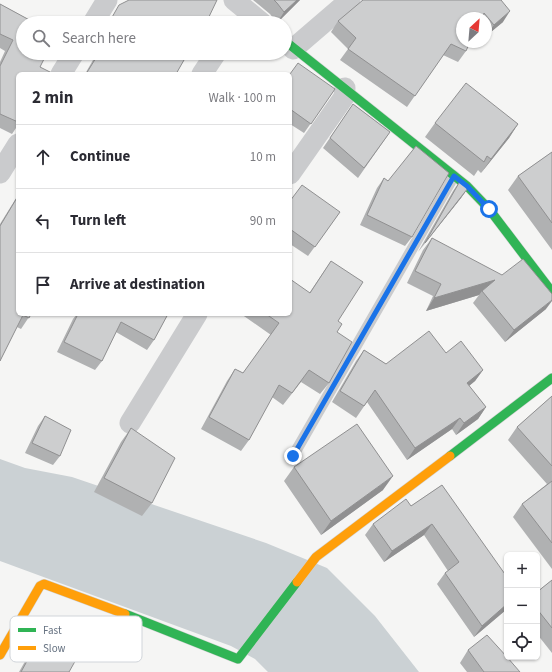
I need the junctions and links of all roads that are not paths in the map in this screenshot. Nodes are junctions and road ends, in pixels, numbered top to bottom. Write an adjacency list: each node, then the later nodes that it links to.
1 (107, 0): 4 (street)
2 (350, 0): 6 (street)
3 (238, 11): 5 (street)
4 (97, 16)
5 (248, 16)
6 (292, 43)
7 (292, 47): 12 (street)
8 (70, 60): 10 (street)
9 (211, 60): 11 (street)
10 (62, 72)
11 (203, 72)
12 (345, 88): 14 (street); 16 (street)
13 (16, 147): 15 (street)
14 (292, 171)
15 (0, 173)
16 (454, 176): 17 (street); 21 (lane)
17 (552, 292)
18 (196, 316): 20 (street)
19 (552, 378): 24 (street)
20 (130, 423)
21 (293, 456)
22 (23, 616): 23 (street)
23 (131, 616)
24 (142, 620)
25 (10, 638): 26 (street)
26 (0, 655)

